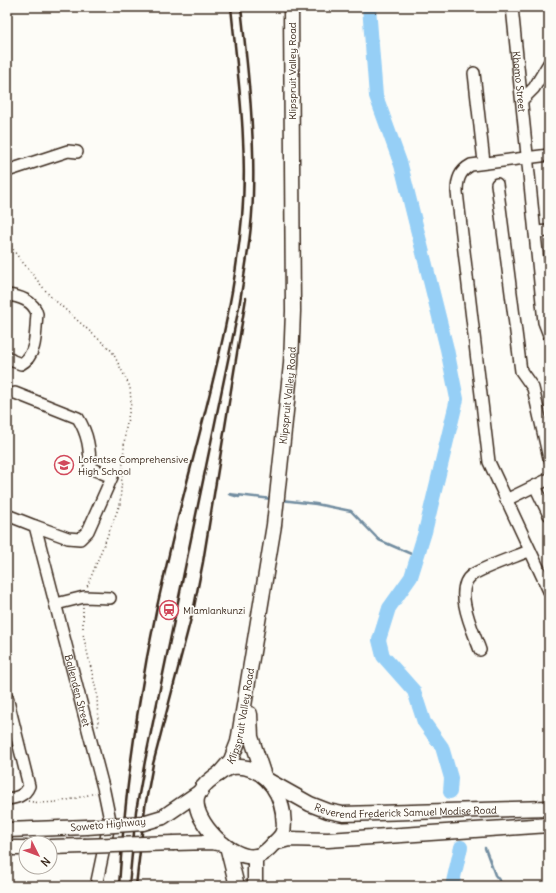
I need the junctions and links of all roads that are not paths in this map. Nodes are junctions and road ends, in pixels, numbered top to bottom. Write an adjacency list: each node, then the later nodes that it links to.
1 (291, 7): 20 (main road, Klipspruit Valley Road)
2 (299, 7): 20 (main road, Klipspruit Valley Road)
3 (512, 7): 6 (street, Khomo Street)
4 (549, 63): 6 (street)
5 (474, 73): 10 (street)
6 (522, 100): 9 (street, Khomo Street)
7 (76, 152): 11 (street)
8 (549, 155): 9 (street)
9 (528, 157): 10 (street); 14 (street, Khomo Street)
10 (484, 162): 23 (street)
11 (7, 171)
12 (497, 184): 19 (street)
13 (549, 231): 14 (street)
14 (535, 232): 16 (street, Khomo Street)
15 (7, 295): 17 (street)
16 (549, 335)
17 (7, 357)
18 (15, 393): 26 (street)
19 (549, 458)
20 (283, 477): 27 (main road, Klipspruit Valley Road)
21 (549, 479): 22 (street)
22 (535, 486): 23 (street); 25 (street)
23 (506, 500): 28 (street)
24 (7, 515): 26 (street)
25 (549, 515)
26 (35, 526): 31 (street, Ballenden Street)
27 (278, 526): 34 (main road, Klipspruit Valley Road); 35 (main road, Klipspruit Valley Road)
28 (529, 551): 29 (street); 32 (street)
29 (549, 591)
30 (110, 598): 31 (street)
31 (56, 604): 47 (street, Ballenden Street)
32 (480, 650)
33 (7, 697): 37 (street)
34 (219, 774): 35 (main road); 36 (main road)
35 (267, 778): 38 (main road, Reverend Frederick Samuel Modise Road); 41 (main road)
36 (201, 791): 40 (main road, Soweto Highway, bridge); 43 (main road)
37 (12, 799)
38 (549, 808)
39 (549, 825): 41 (main road, Reverend Frederick Samuel Modise Road)
40 (7, 830)
41 (274, 843): 46 (main road)
42 (58, 847): 43 (main road, Soweto Highway, bridge)
43 (226, 847): 46 (main road); 48 (main road)
44 (7, 848): 45 (main road)
45 (18, 848)
46 (255, 856): 49 (main road)
47 (96, 886)
48 (237, 886)
49 (255, 886)

